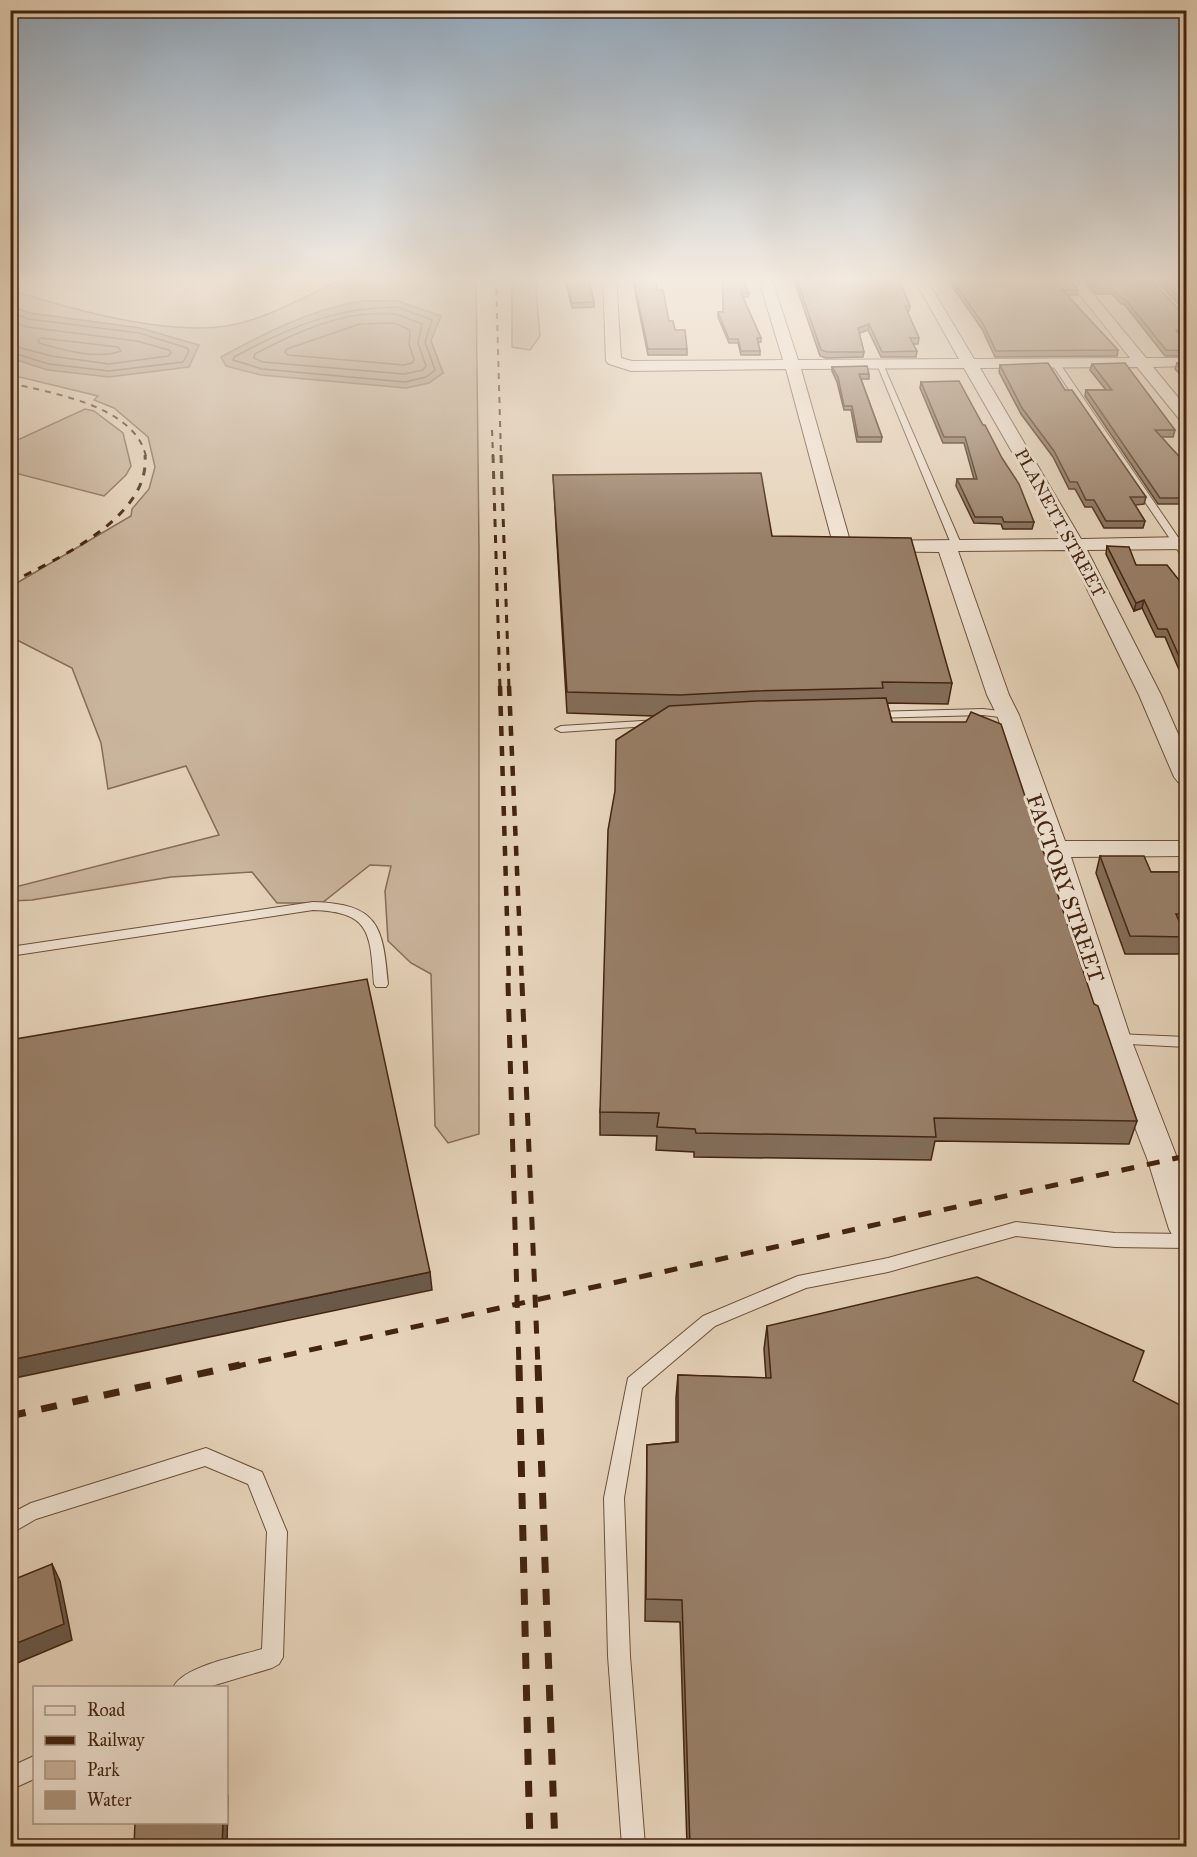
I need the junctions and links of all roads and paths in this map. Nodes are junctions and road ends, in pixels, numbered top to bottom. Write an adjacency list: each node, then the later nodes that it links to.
1 (1055, 363): 11 (lane)
2 (1142, 363): 8 (street)
3 (619, 364): 7 (street)
4 (879, 364): 5 (street); 7 (street); 10 (lane)
5 (970, 364): 6 (street); 9 (street, PLANETT STREET)
6 (999, 364)
7 (792, 366): 10 (street)
8 (1186, 417)
9 (1075, 545): 10 (street); 11 (street); 16 (street, PLANETT STREET)
10 (952, 546): 13 (street, FACTORY STREET)
11 (1184, 547)
12 (863, 715): 13 (lane)
13 (1008, 715): 18 (street, FACTORY STREET)
14 (675, 722): 15 (lane)
15 (561, 729)
16 (1186, 777)
17 (1186, 848): 18 (street)
18 (1054, 849): 21 (street, FACTORY STREET)
19 (10, 952): 20 (lane)
20 (381, 984)
21 (1116, 1039): 22 (lane); 23 (street, FACTORY STREET)
22 (1186, 1042)
23 (1186, 1229)
24 (1186, 1240): 29 (lane)
25 (10, 1525): 26 (lane)
26 (187, 1686)
27 (33, 1768): 28 (lane)
28 (10, 1779)
29 (633, 1846)

